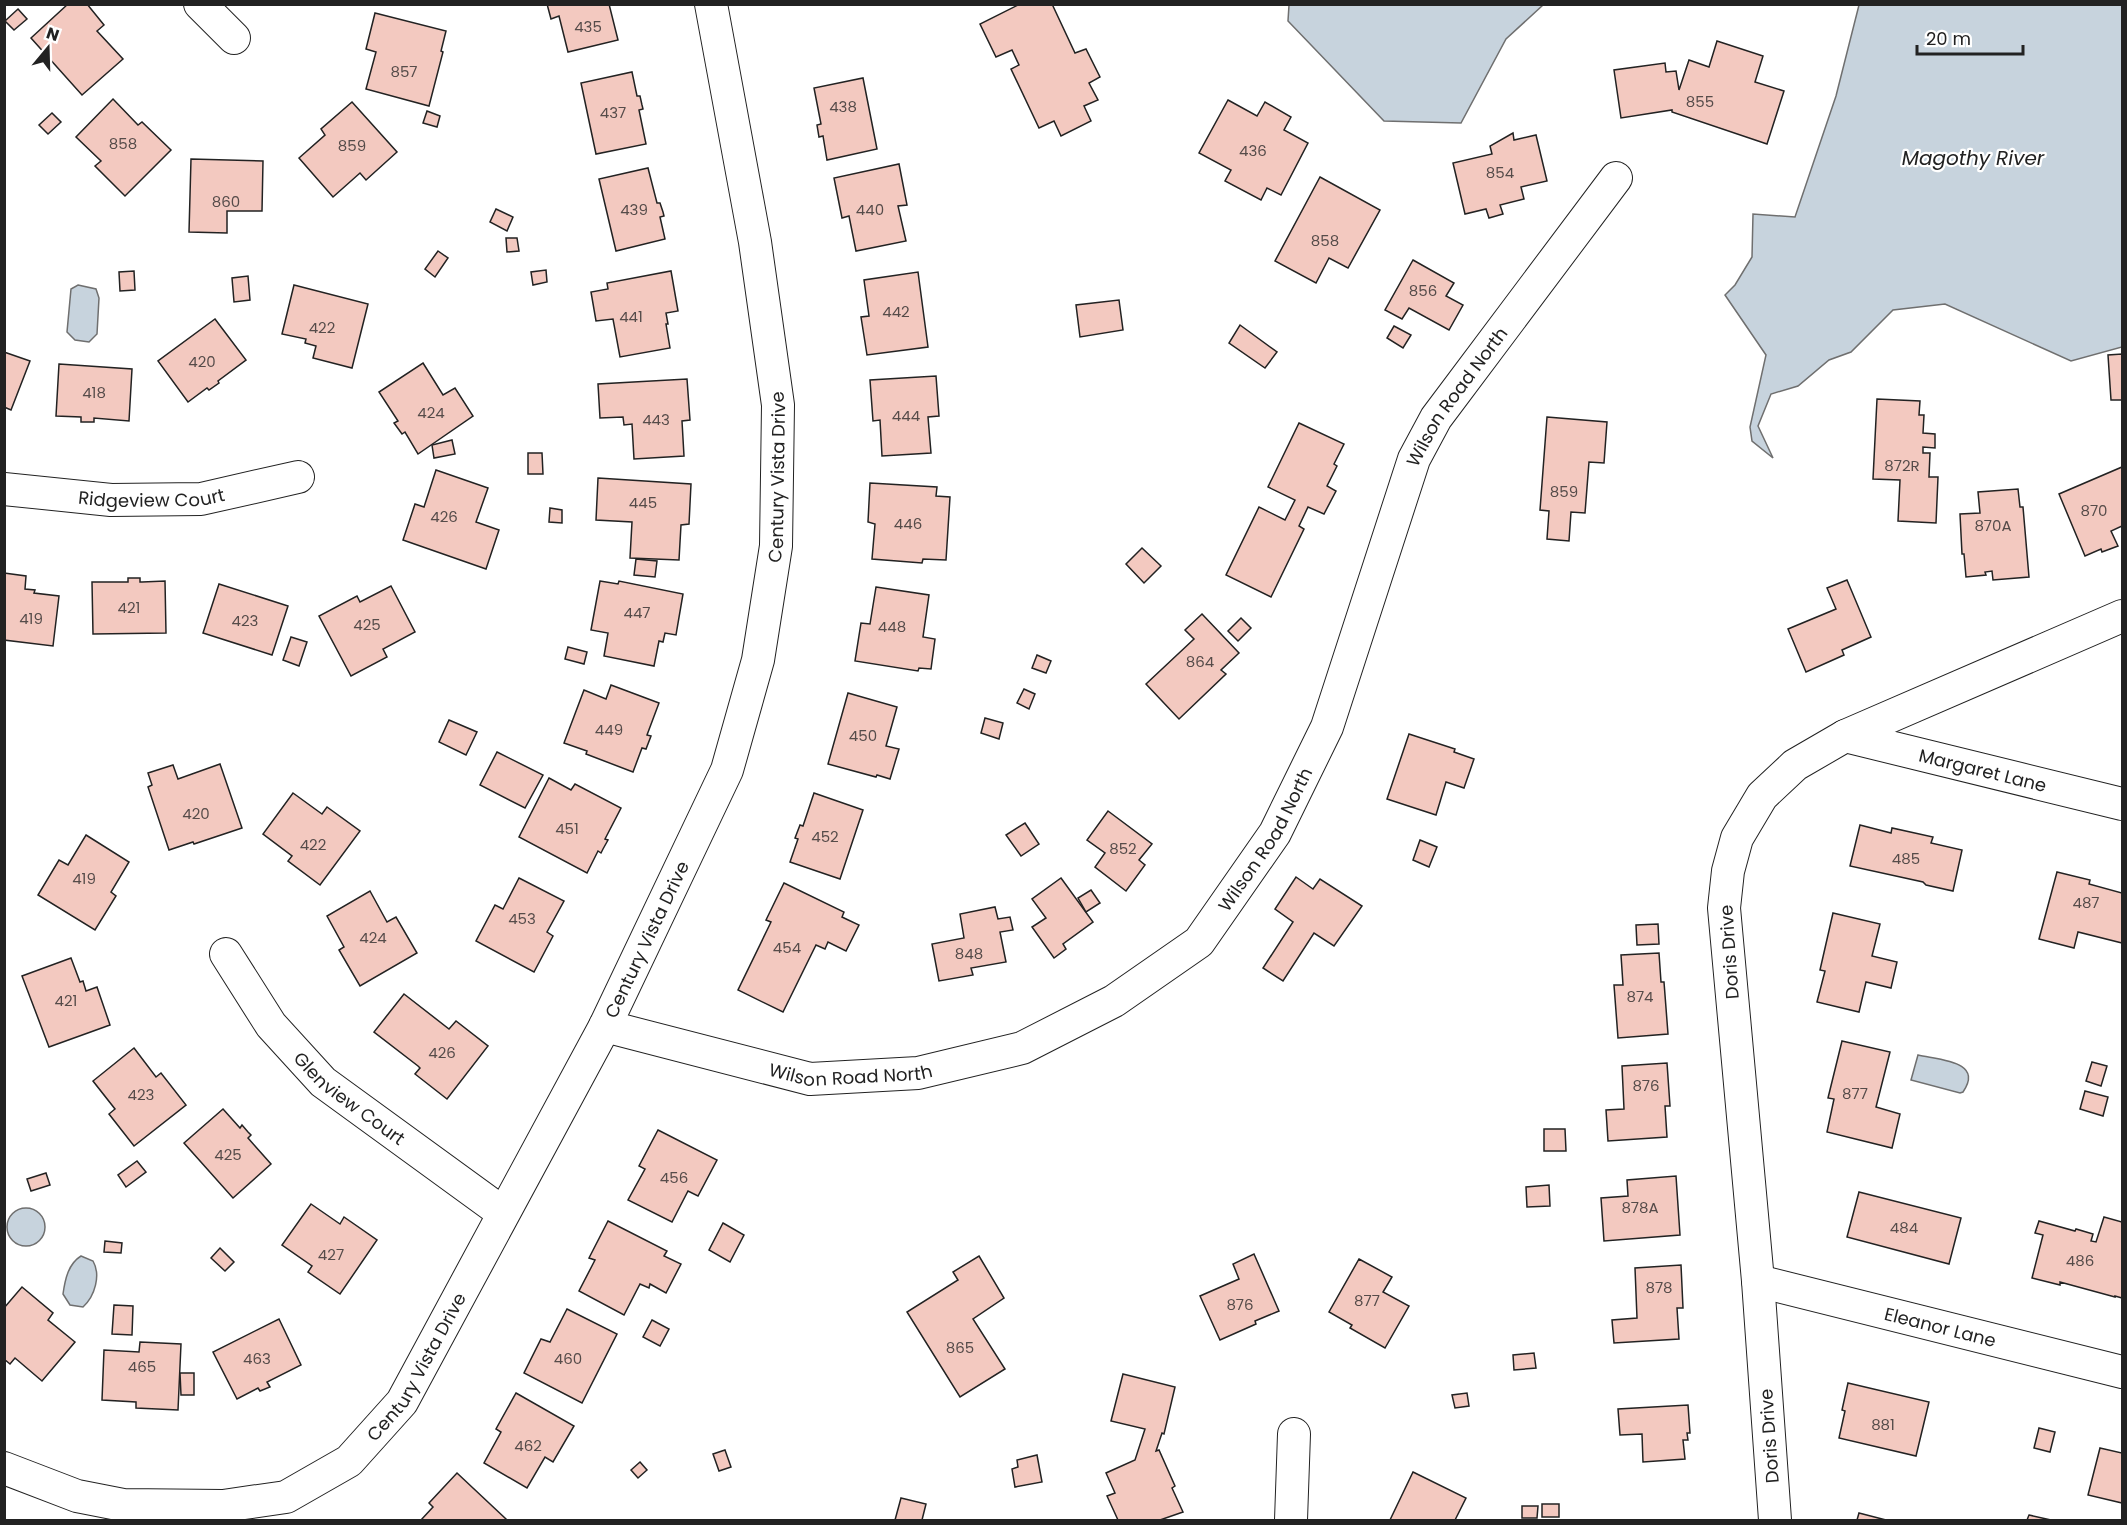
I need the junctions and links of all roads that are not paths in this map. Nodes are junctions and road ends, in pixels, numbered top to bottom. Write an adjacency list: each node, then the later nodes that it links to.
1 (200, 4): 3 (street)
2 (711, 4): 11 (street, Century Vista Drive)
3 (234, 38)
4 (1616, 178): 11 (street, Wilson Road North)
5 (298, 477): 6 (street, Ridgeview Court)
6 (4, 489)
7 (2122, 616): 8 (street, Doris Drive)
8 (1845, 736): 9 (street, Margaret Lane); 13 (street, Doris Drive)
9 (2122, 804)
10 (226, 954): 12 (street, Glenview Court)
11 (606, 1026): 12 (street, Century Vista Drive)
12 (503, 1213): 17 (street, Century Vista Drive)
13 (1758, 1281): 14 (street, Eleanor Lane); 19 (street, Doris Drive)
14 (2122, 1372)
15 (1294, 1434): 18 (street)
16 (4, 1468): 17 (street, Century Vista Drive)
17 (124, 1513)
18 (1291, 1521)
19 (1775, 1521)

